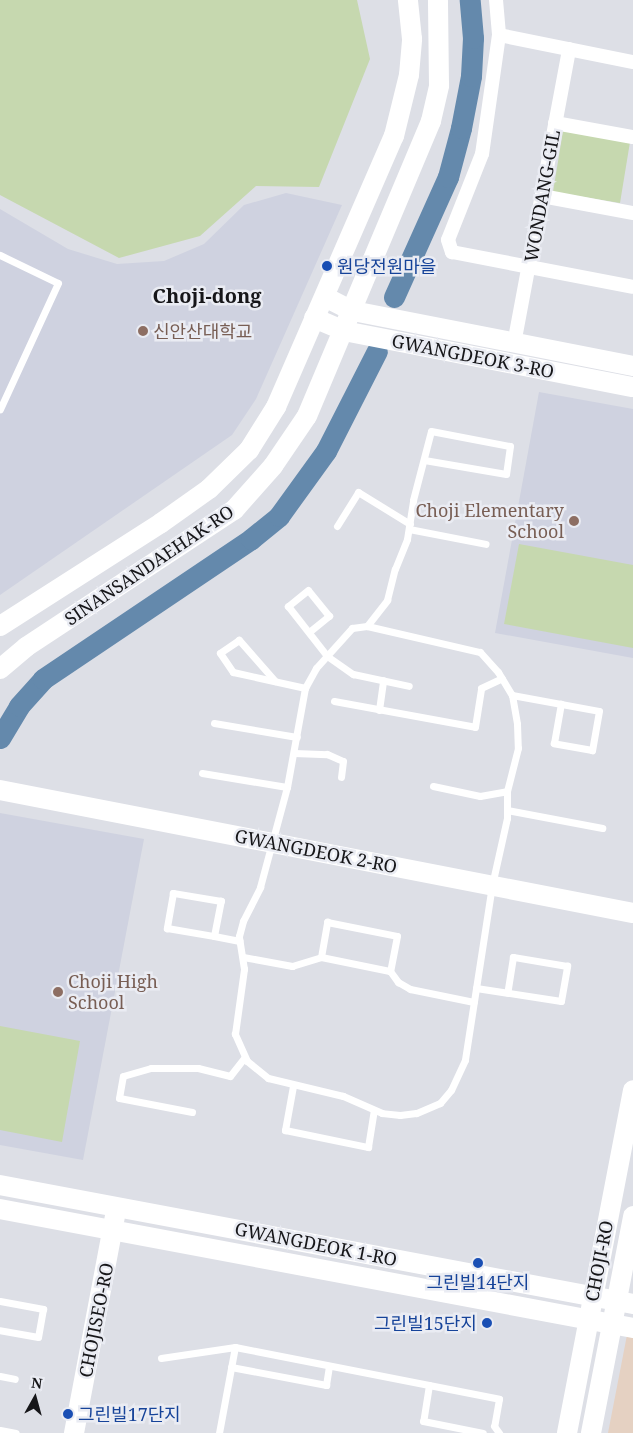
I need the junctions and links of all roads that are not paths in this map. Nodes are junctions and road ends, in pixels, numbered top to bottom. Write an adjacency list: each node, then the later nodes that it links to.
1 (408, 0): 14 (street, SINANSANDAEHAK-RO)
2 (438, 0): 15 (street, SINANSANDAEHAK-RO)
3 (496, 0): 4 (street)
4 (499, 35): 5 (street); 12 (street)
5 (569, 49): 6 (street); 7 (street, WONDANG-GIL)
6 (633, 62)
7 (555, 123): 8 (street); 9 (street, WONDANG-GIL)
8 (633, 137)
9 (542, 196): 10 (street); 12 (street, WONDANG-GIL)
10 (633, 213)
11 (0, 255): 21 (lane)
12 (529, 267): 13 (street); 18 (street, WONDANG-GIL)
13 (633, 287)
14 (324, 297): 15 (street, GWANGDEOK 3-RO); 16 (street, SINANSANDAEHAK-RO)
15 (353, 311): 17 (street, SINANSANDAEHAK-RO); 18 (street, GWANGDEOK 3-RO)
16 (314, 318): 17 (street, GWANGDEOK 3-RO); 26 (street, SINANSANDAEHAK-RO)
17 (344, 331): 20 (street, GWANGDEOK 3-RO); 30 (street, SINANSANDAEHAK-RO)
18 (514, 344): 19 (street, GWANGDEOK 3-RO)
19 (633, 366)
20 (633, 386)
21 (0, 409)
22 (424, 460): 22 (lane); 24 (lane)
23 (337, 526): 24 (lane)
24 (409, 526): 25 (lane); 27 (lane)
25 (486, 544)
26 (0, 626)
27 (367, 626): 29 (lane); 31 (lane)
28 (309, 632): 28 (lane); 29 (lane)
29 (327, 656): 32 (lane); 35 (lane)
30 (0, 669)
31 (502, 678): 36 (lane); 39 (lane)
32 (383, 680): 34 (lane); 39 (lane)
33 (275, 681): 33 (lane); 35 (lane)
34 (409, 686)
35 (305, 688): 41 (lane)
36 (512, 695): 38 (lane); 48 (lane)
37 (334, 701): 39 (lane)
38 (561, 704): 38 (lane)
39 (379, 710)
40 (214, 723): 41 (lane)
41 (297, 737): 42 (lane)
42 (294, 753): 44 (lane); 46 (lane)
43 (202, 773): 46 (lane)
44 (341, 776)
45 (433, 786): 48 (lane)
46 (287, 787): 51 (lane)
47 (0, 790): 51 (street, GWANGDEOK 2-RO)
48 (507, 791): 49 (lane)
49 (507, 810): 50 (lane); 52 (lane)
50 (602, 828)
51 (271, 842): 52 (street, GWANGDEOK 2-RO); 55 (lane)
52 (492, 885): 53 (street, GWANGDEOK 2-RO); 59 (lane)
53 (633, 912)
54 (214, 936): 54 (lane); 55 (lane)
55 (240, 941): 56 (lane)
56 (243, 957): 57 (lane); 62 (lane)
57 (320, 957): 58 (lane); 58 (lane)
58 (390, 970): 61 (lane)
59 (476, 988): 60 (lane); 61 (lane)
60 (507, 993): 60 (lane)
61 (474, 1002): 65 (lane)
62 (244, 1058): 63 (lane); 66 (lane)
63 (293, 1086): 65 (lane); 65 (lane)
64 (633, 1090): 72 (street, CHOJI-RO)
65 (374, 1111)
66 (192, 1112)
67 (0, 1185): 68 (street, GWANGDEOK 1-RO)
68 (117, 1207): 71 (street, CHOJISEO-RO); 72 (street, GWANGDEOK 1-RO)
69 (0, 1208): 71 (street, GWANGDEOK 1-RO)
70 (633, 1216): 74 (street, CHOJI-RO)
71 (113, 1230): 75 (street, GWANGDEOK 1-RO); 88 (street, CHOJISEO-RO)
72 (593, 1296): 74 (street, GWANGDEOK 1-RO); 75 (street, CHOJI-RO)
73 (0, 1301): 78 (lane)
74 (625, 1302): 76 (street, CHOJI-RO)
75 (588, 1319): 76 (street, GWANGDEOK 1-RO); 92 (street, CHOJI-RO)
76 (612, 1324): 77 (street, GWANGDEOK 1-RO); 93 (street, CHOJI-RO)
77 (633, 1328)
78 (0, 1330)
79 (235, 1347): 80 (lane); 81 (lane); 82 (lane)
80 (161, 1358)
81 (329, 1366): 82 (lane); 85 (lane)
82 (232, 1367): 89 (lane)
83 (0, 1376): 84 (lane)
84 (15, 1379)
85 (429, 1385): 90 (lane); 91 (lane)
86 (0, 1430): 87 (lane)
87 (16, 1433)
88 (74, 1433)
89 (219, 1433)
90 (483, 1433)
91 (499, 1433)
92 (567, 1433)
93 (591, 1433)

